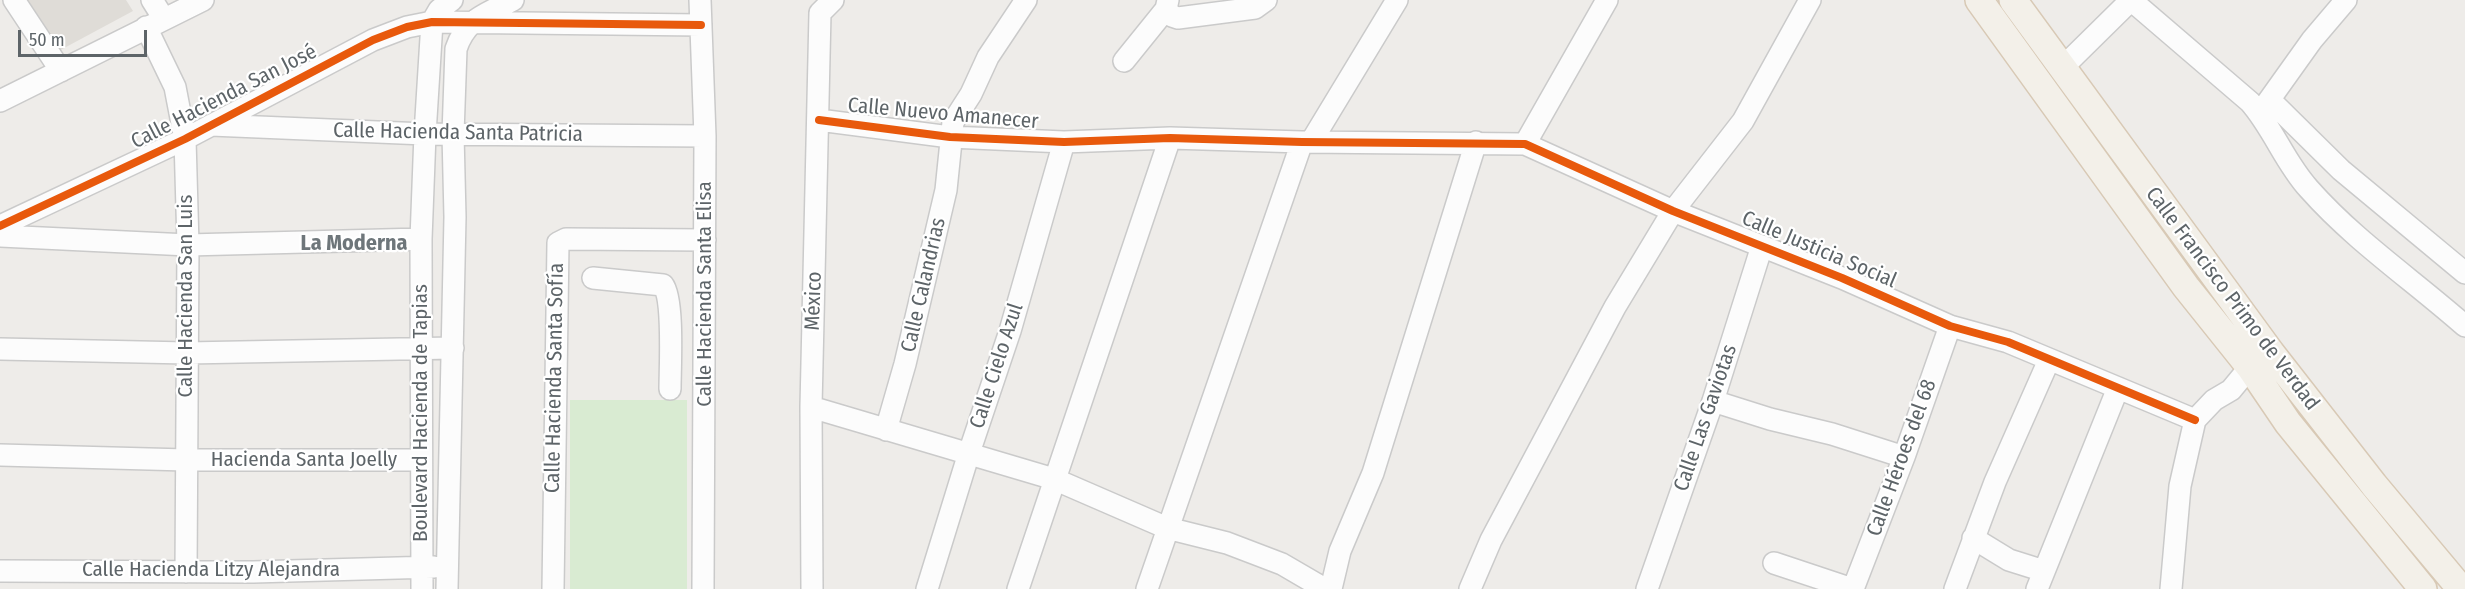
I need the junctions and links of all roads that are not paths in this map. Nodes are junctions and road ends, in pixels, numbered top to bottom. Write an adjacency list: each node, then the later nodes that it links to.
1 (14, 0): 24 (street)
2 (152, 0): 19 (street, Calle Hacienda San Luis)
3 (203, 0): 19 (street)
4 (452, 0): 18 (street)
5 (513, 0): 20 (street, Calle Hacienda San José)
6 (700, 0): 21 (street, Calle Hacienda Santa Elisa)
7 (1026, 0): 32 (street, Calle Calandrias)
8 (1266, 0): 17 (street)
9 (1397, 0): 36 (street)
10 (1607, 0): 38 (street)
11 (1810, 0): 39 (street)
12 (1979, 0): 57 (main road, Calle Francisco Primo de Verdad)
13 (2013, 0): 23 (main road, Calle Francisco Primo de Verdad)
14 (2131, 0): 23 (street); 26 (street)
15 (2346, 0): 26 (street)
16 (821, 4): 27 (street, México)
17 (1167, 4): 22 (street)
18 (432, 22): 20 (street, Calle Hacienda San José); 28 (street, Calle Hacienda San José); 29 (street, Boulevard Hacienda de Tapias)
19 (155, 23): 24 (street); 34 (street, Calle Hacienda San Luis)
20 (470, 23): 21 (street); 30 (street, Boulevard Hacienda de Tapias)
21 (701, 25): 31 (street, Calle Hacienda Santa Elisa)
22 (1124, 61)
23 (2062, 68): 57 (main road, Calle Francisco Primo de Verdad)
24 (61, 71): 25 (street)
25 (0, 101)
26 (2265, 106): 46 (street); 48 (street)
27 (819, 120): 32 (street, Calle Nuevo Amanecer); 61 (street, México)
28 (211, 125): 29 (street, Calle Hacienda Santa Patricia); 34 (street, Calle Hacienda San José)
29 (425, 134): 30 (street, Calle Hacienda Santa Patricia); 42 (street, Boulevard Hacienda de Tapias)
30 (453, 134): 31 (street, Calle Hacienda Santa Patricia); 52 (street, Boulevard Hacienda de Tapias)
31 (705, 136): 43 (street, Calle Hacienda Santa Elisa)
32 (951, 137): 35 (street, Calle Nuevo Amanecer); 63 (street, Calle Calandrias)
33 (1170, 138): 35 (street, Calle Nuevo Amanecer); 36 (street, Calle Nuevo Amanecer); 69 (street)
34 (185, 140): 40 (street, Calle Hacienda San José); 44 (street, Calle Hacienda San Luis)
35 (1064, 142): 64 (street, Calle Cielo Azul)
36 (1307, 142): 37 (street, Calle Nuevo Amanecer); 70 (street)
37 (1476, 142): 38 (street, Calle Nuevo Amanecer); 90 (street)
38 (1525, 144): 39 (street, Calle Justicia Social)
39 (1672, 211): 45 (street, Calle Justicia Social); 91 (street)
40 (0, 226)
41 (0, 236): 44 (street)
42 (421, 239): 44 (street); 54 (street, Boulevard Hacienda de Tapias)
43 (705, 240): 50 (street, Calle Hacienda Santa Elisa); 83 (street, Calle Hacienda Santa Sofía)
44 (188, 245): 55 (street, Calle Hacienda San Luis)
45 (1762, 246): 49 (street, Calle Justicia Social); 60 (street, Calle Las Gaviotas)
46 (2465, 273)
47 (593, 278): 51 (street)
48 (2463, 319)
49 (1950, 326): 56 (street, Calle Justicia Social); 66 (street, Calle Héroes del 68)
50 (705, 333): 51 (street); 84 (street, Calle Hacienda Santa Elisa)
51 (670, 334): 59 (street)
52 (453, 348): 54 (street); 73 (street, Boulevard Hacienda de Tapias)
53 (0, 349): 55 (street)
54 (421, 349): 55 (street); 68 (street, Boulevard Hacienda de Tapias)
55 (187, 353): 67 (street, Calle Hacienda San Luis)
56 (2049, 360): 58 (street, Calle Justicia Social); 71 (street)
57 (2261, 360): 62 (street); 95 (main road, Calle Francisco Primo de Verdad); 96 (main road, Calle Francisco Primo de Verdad)
58 (2118, 388): 62 (street, Calle Justicia Social); 78 (street)
59 (670, 389)
60 (1713, 401): 66 (street); 92 (street, Calle Las Gaviotas)
61 (811, 407): 63 (street); 85 (street, México)
62 (2195, 420): 80 (street)
63 (886, 430): 64 (street)
64 (969, 453): 69 (street); 86 (street, Calle Cielo Azul)
65 (0, 455): 67 (street, Hacienda Santa Joelly)
66 (1904, 457): 93 (street, Calle Héroes del 68)
67 (186, 460): 68 (street, Hacienda Santa Joelly); 76 (street, Calle Hacienda San Luis)
68 (421, 460): 74 (street, Boulevard Hacienda de Tapias)
69 (1054, 479): 70 (street); 87 (street)
70 (1167, 528): 88 (street); 89 (street)
71 (1973, 538): 78 (street); 94 (street)
72 (1774, 563): 93 (street)
73 (447, 566): 74 (street, Calle Hacienda Litzy Alejandra); 82 (street, Boulevard Hacienda de Tapias)
74 (422, 567): 79 (street, Calle Hacienda Litzy Alejandra); 81 (street, Boulevard Hacienda de Tapias)
75 (0, 571): 77 (street, Calle Hacienda Litzy Alejandra)
76 (186, 572): 77 (street, Calle Hacienda Litzy Alejandra); 79 (street, Calle Hacienda Litzy Alejandra)
77 (121, 580)
78 (2040, 580)
79 (253, 581)
80 (2173, 583)
81 (422, 589)
82 (447, 589)
83 (553, 589)
84 (703, 589)
85 (812, 589)
86 (927, 589)
87 (1018, 589)
88 (1147, 589)
89 (1324, 589)
90 (1331, 589)
91 (1470, 589)
92 (1647, 589)
93 (1852, 589)
94 (1955, 589)
95 (2424, 589)
96 (2461, 589)

